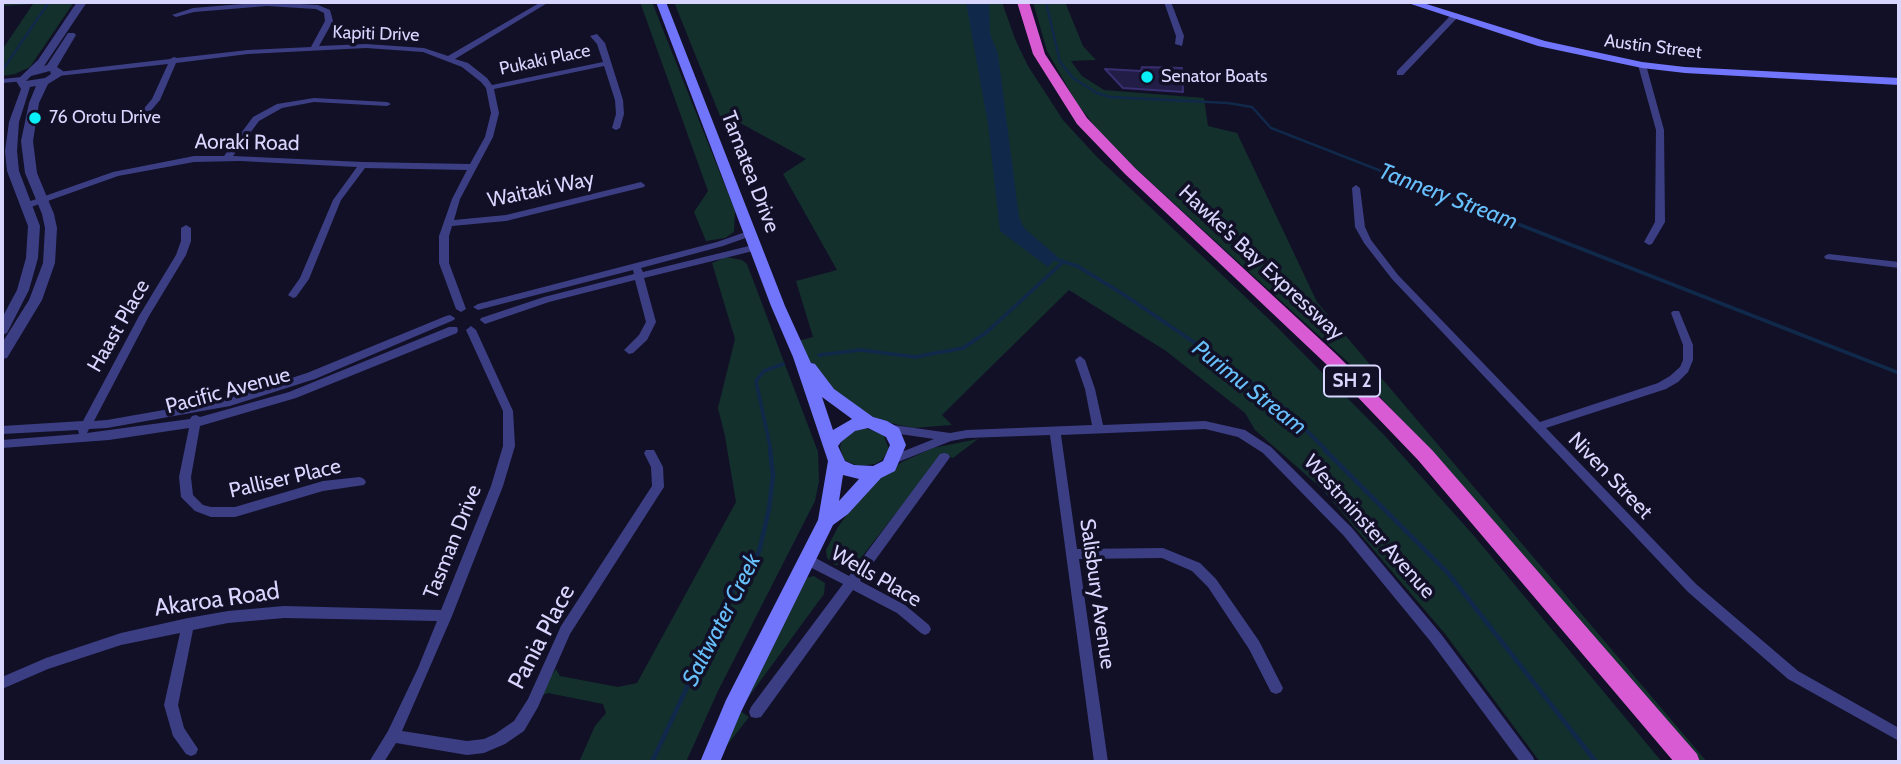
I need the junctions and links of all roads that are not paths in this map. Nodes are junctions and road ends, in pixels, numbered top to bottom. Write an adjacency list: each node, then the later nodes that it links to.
1 (82, 2): 23 (street)
2 (93, 2): 21 (street)
3 (327, 2): 11 (street)
4 (530, 2): 10 (street)
5 (661, 2): 40 (main road, Tamatea Drive)
6 (1013, 2): 94 (highway, Hawke's Bay Expressway / SH 2)
7 (1023, 2): 95 (highway, Hawke's Bay Expressway / SH 2)
8 (1167, 2): 15 (street)
9 (1410, 2): 13 (main road, Austin Street)
10 (543, 4): 17 (street)
11 (318, 7): 12 (street); 16 (street)
12 (176, 15)
13 (1454, 17): 20 (main road, Austin Street); 22 (street)
14 (594, 36): 19 (street, Pukaki Place)
15 (1179, 44)
16 (314, 48): 17 (street, Kapiti Drive); 18 (street, Kapiti Drive)
17 (451, 58): 27 (street, Kapiti Drive)
18 (174, 59): 21 (street, Kapiti Drive); 29 (street)
19 (607, 62): 27 (street, Pukaki Place); 30 (street, Pukaki Place)
20 (1642, 65): 25 (main road, Austin Street); 41 (street)
21 (54, 71): 23 (street); 26 (street)
22 (1401, 73)
23 (26, 78): 24 (street); 26 (street); 37 (street)
24 (2, 81)
25 (1899, 82)
26 (43, 83): 36 (street)
27 (490, 88): 33 (street)
28 (387, 104): 31 (street)
29 (145, 112)
30 (616, 128)
31 (227, 158): 32 (street, Aoraki Road); 36 (street, Aoraki Road)
32 (363, 165): 33 (street, Aoraki Road); 45 (street)
33 (474, 166): 38 (street)
34 (641, 186): 38 (street, Waitaki Way)
35 (1356, 188): 62 (street, Niven Street)
36 (42, 199): 37 (street, Aoraki Road); 55 (street)
37 (27, 205): 51 (street)
38 (448, 223): 47 (street)
39 (186, 229): 61 (street, Haast Place)
40 (754, 240): 44 (street); 56 (main road, Tamatea Drive)
41 (1649, 242)
42 (1829, 257): 43 (street)
43 (1899, 265)
44 (638, 270): 46 (street); 50 (street); 54 (street)
45 (293, 295)
46 (478, 307): 47 (street); 50 (street)
47 (461, 309): 49 (street, Pacific Avenue)
48 (1676, 313): 62 (street)
49 (450, 318): 52 (street); 58 (street, Pacific Avenue)
50 (485, 320): 53 (street)
51 (2, 330)
52 (453, 330): 53 (street); 60 (street, Pacific Avenue)
53 (471, 330): 81 (street, Tasman Drive)
54 (629, 350)
55 (2, 354)
56 (801, 357): 59 (main road, Tamatea Drive); 70 (main road, Tamatea Drive)
57 (1080, 360): 64 (street)
58 (198, 410): 60 (street, Palliser Place); 61 (street, Pacific Avenue)
59 (868, 422): 63 (main road); 70 (main road)
60 (195, 423): 68 (street, Pacific Avenue); 76 (street, Palliser Place)
61 (85, 427): 65 (street, Pacific Avenue); 68 (street, Haast Place)
62 (1537, 427): 87 (street, Niven Street)
63 (886, 428): 67 (street, Westminster Avenue); 73 (main road)
64 (1098, 429): 66 (street, Westminster Avenue); 93 (street, Westminster Avenue)
65 (2, 430)
66 (1055, 431): 67 (street, Westminster Avenue); 78 (street, Salisbury Avenue)
67 (950, 437): 73 (street, Westminster Avenue)
68 (78, 440): 69 (street, Pacific Avenue)
69 (2, 444)
70 (830, 446): 74 (main road)
71 (650, 453): 88 (street, Pania Place)
72 (944, 457): 80 (street)
73 (893, 460): 75 (main road)
74 (836, 463): 75 (main road); 77 (main road)
75 (875, 472): 77 (main road)
76 (360, 482)
77 (827, 520): 79 (main road)
78 (1073, 554): 85 (street); 92 (street, Salisbury Avenue)
79 (808, 560): 80 (street, Wells Place); 91 (main road)
80 (853, 583): 83 (street, Wells Place); 86 (street)
81 (446, 616): 82 (street, Akaroa Road); 88 (street, Tasman Drive)
82 (188, 624): 84 (street, Akaroa Road); 89 (street)
83 (925, 629)
84 (2, 683)
85 (1276, 688)
86 (757, 712)
87 (1899, 735)
88 (393, 736): 90 (street, Tasman Drive)
89 (191, 749)
90 (376, 762)
91 (710, 762)
92 (1101, 762)
93 (1528, 762)
94 (1678, 762)
95 (1689, 762)

